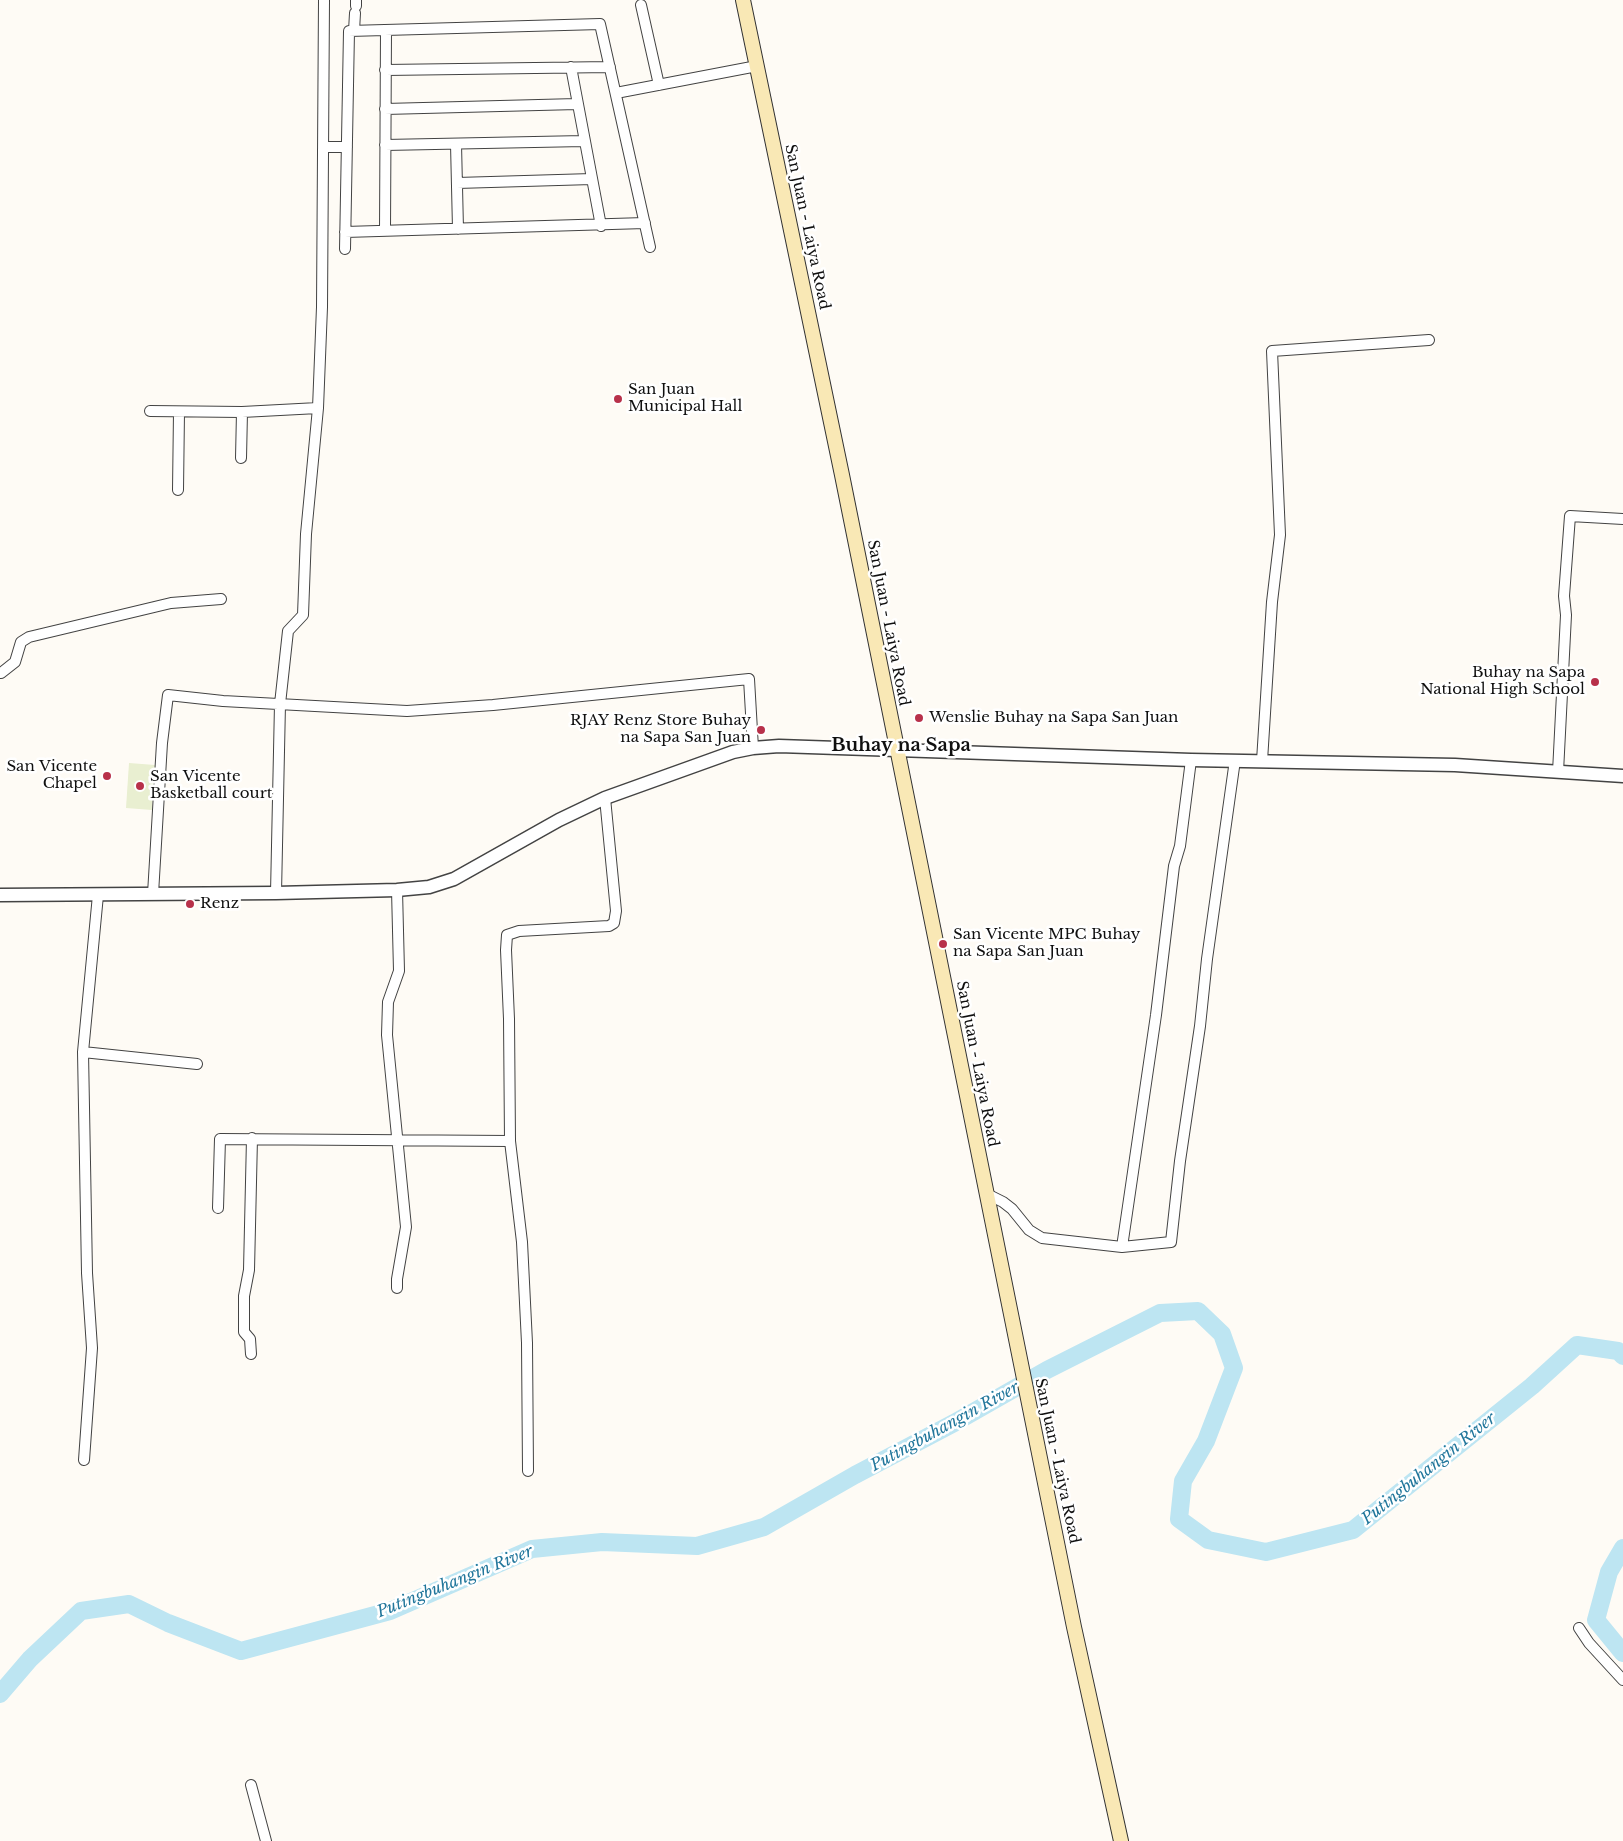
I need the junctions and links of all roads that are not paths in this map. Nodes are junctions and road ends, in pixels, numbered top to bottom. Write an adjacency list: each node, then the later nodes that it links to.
1 (324, 0): 30 (street)
2 (743, 0): 8 (main road, San Juan - Laiya Road)
3 (641, 5): 11 (street)
4 (355, 7): 6 (street)
5 (386, 30): 6 (street); 7 (street); 10 (street)
6 (354, 31): 19 (street)
7 (610, 66): 9 (street); 12 (street)
8 (757, 66): 11 (street); 41 (main road, San Juan - Laiya Road)
9 (571, 67): 10 (street); 13 (street)
10 (385, 70): 14 (street)
11 (659, 85): 12 (street)
12 (616, 93): 22 (street)
13 (578, 104): 14 (street); 15 (street)
14 (385, 109): 17 (street)
15 (584, 141): 16 (street); 20 (street)
16 (456, 144): 17 (street); 21 (street)
17 (385, 145): 25 (street)
18 (327, 147): 19 (street)
19 (347, 147): 26 (street)
20 (592, 179): 21 (street); 23 (street)
21 (457, 183): 24 (street)
22 (645, 223): 23 (street); 27 (street)
23 (600, 226): 24 (street)
24 (458, 229): 25 (street)
25 (385, 231): 26 (street)
26 (346, 232): 28 (street)
27 (650, 247)
28 (345, 249)
29 (1429, 340): 44 (street)
30 (318, 408): 33 (street); 39 (street)
31 (150, 411): 32 (street)
32 (179, 412): 33 (street); 35 (street)
33 (242, 412): 34 (street)
34 (241, 458)
35 (178, 490)
36 (1623, 519): 45 (street)
37 (221, 599): 38 (street)
38 (1, 673)
39 (280, 704): 40 (street); 49 (street); 50 (street)
40 (753, 748): 41 (street); 47 (street)
41 (896, 750): 42 (street); 58 (main road, San Juan - Laiya Road)
42 (1191, 760): 43 (street); 60 (street)
43 (1235, 760): 44 (street); 60 (street)
44 (1262, 761): 45 (street)
45 (1558, 772): 46 (street)
46 (1623, 776)
47 (605, 798): 48 (street); 57 (street)
48 (397, 890): 49 (street); 56 (street)
49 (276, 893): 50 (street)
50 (153, 894): 52 (street)
51 (0, 895): 52 (street)
52 (98, 895): 53 (street)
53 (83, 1052): 54 (street); 63 (street)
54 (197, 1064)
55 (252, 1138): 56 (street); 59 (street); 62 (street)
56 (398, 1139): 57 (street); 61 (street)
57 (510, 1141): 64 (street)
58 (987, 1194): 60 (street); 69 (main road, San Juan - Laiya Road)
59 (218, 1208)
60 (1122, 1247)
61 (397, 1288)
62 (251, 1354)
63 (84, 1460)
64 (528, 1472)
65 (1579, 1628): 66 (street)
66 (1623, 1680)
67 (251, 1784): 68 (street)
68 (266, 1841)
69 (1121, 1841)

